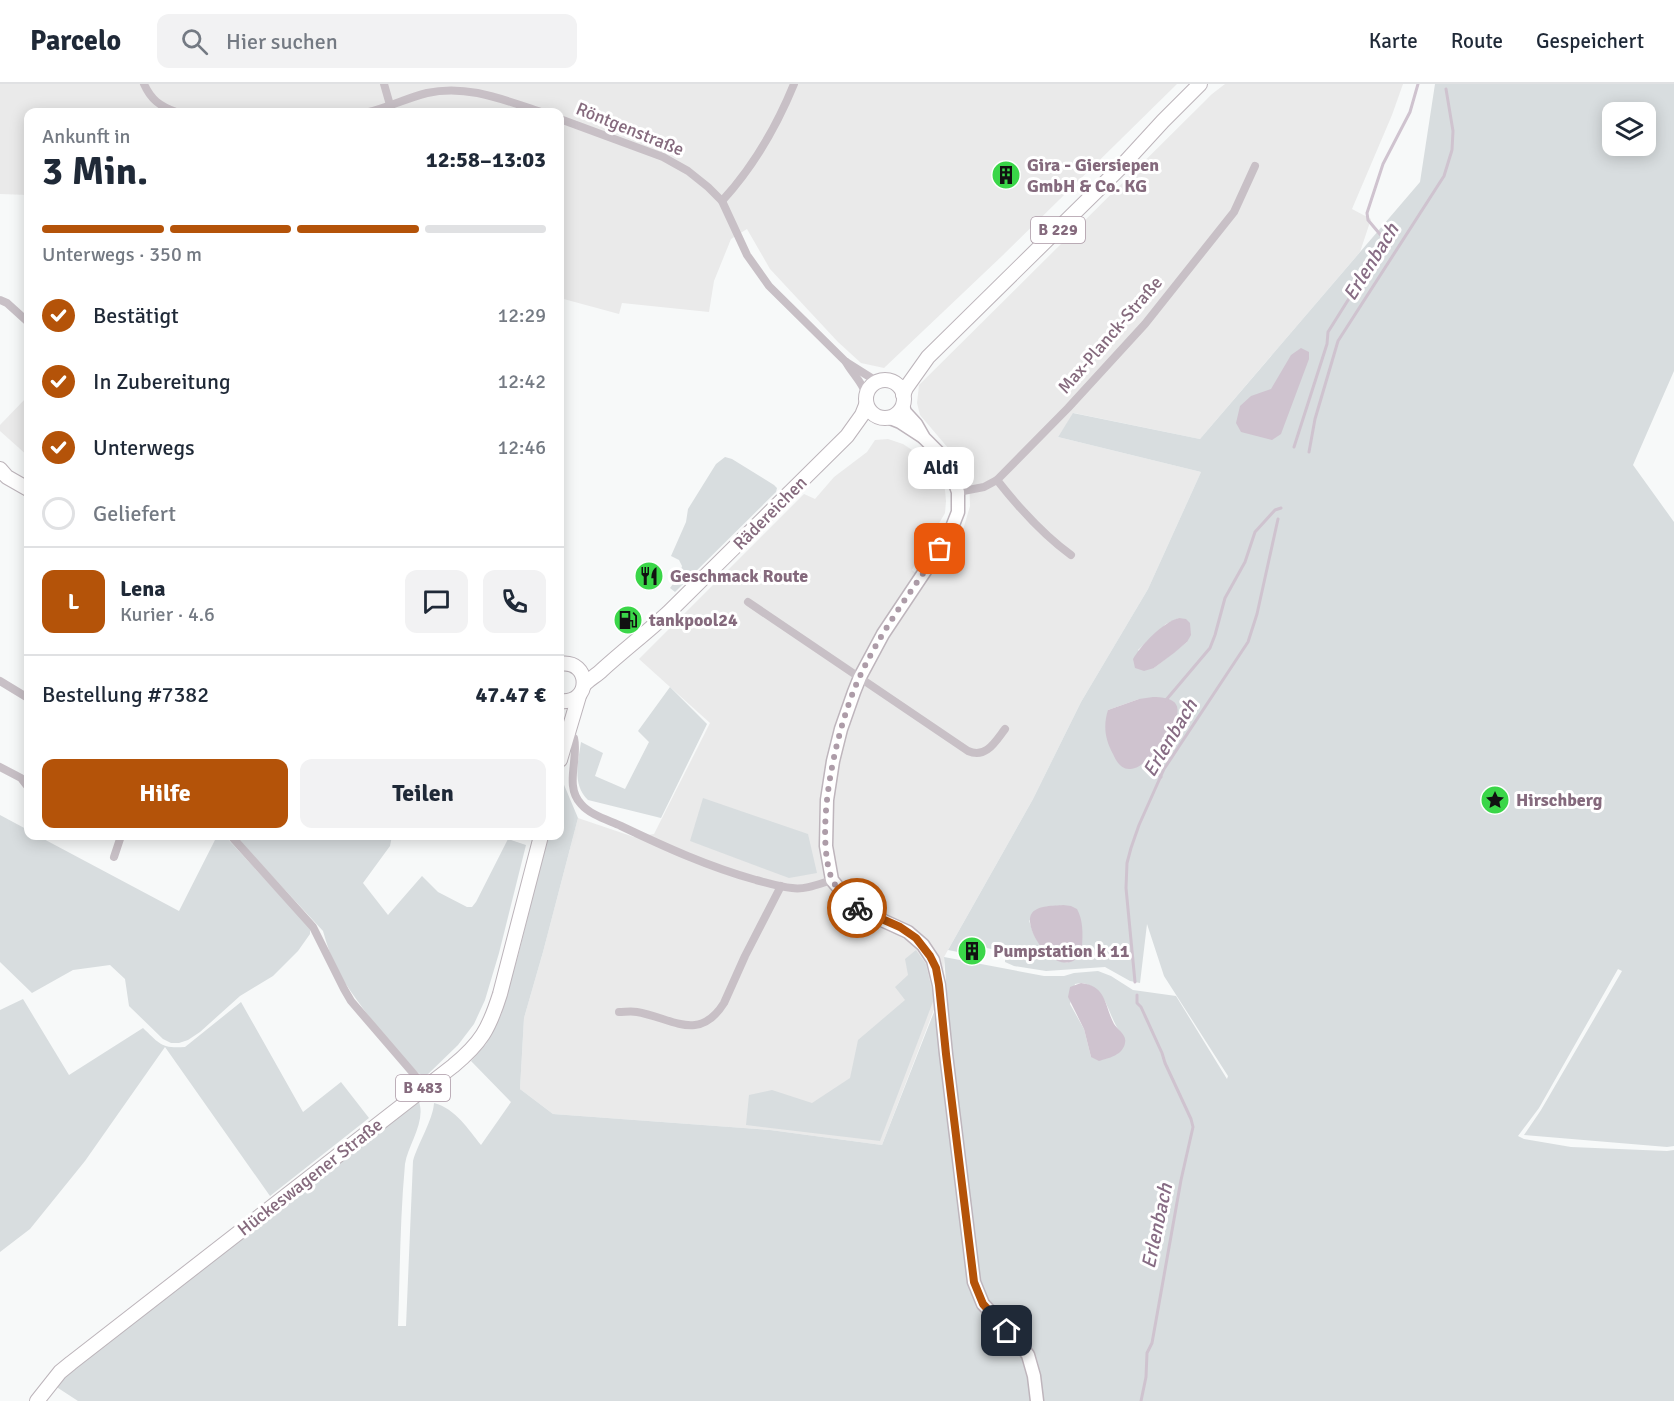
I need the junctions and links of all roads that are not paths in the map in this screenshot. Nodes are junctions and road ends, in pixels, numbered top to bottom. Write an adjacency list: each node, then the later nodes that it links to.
1 (144, 84): 5 (street)
2 (384, 84): 6 (street)
3 (794, 84): 11 (street)
4 (1200, 84): 14 (main road, B 229)
5 (164, 108)
6 (390, 108)
7 (394, 108): 8 (street)
8 (529, 108)
9 (564, 120): 11 (street, Röntgenstraße)
10 (1255, 166): 23 (street, Max-Planck-Straße)
11 (722, 201): 15 (street, Röntgenstraße)
12 (0, 300): 13 (street)
13 (24, 318)
14 (928, 357): 16 (main road, B 229); 18 (main road, B 229)
15 (846, 362): 16 (street, Röntgenstraße); 17 (street, Röntgenstraße)
16 (885, 381): 17 (main road); 18 (main road)
17 (866, 399): 19 (main road); 20 (main road, Rädereichen)
18 (903, 400): 19 (main road); 21 (street)
19 (884, 418): 20 (main road, Rädereichen); 21 (street)
20 (847, 436): 28 (main road, Rädereichen)
21 (924, 438): 25 (street)
22 (2, 474): 24 (main road)
23 (997, 480): 25 (street, Max-Planck-Straße); 26 (street)
24 (24, 487)
25 (958, 492): 31 (street)
26 (1071, 555)
27 (748, 602): 31 (street)
28 (611, 660): 30 (main road, Rädereichen); 33 (main road, Rädereichen)
29 (564, 664): 30 (main road)
30 (578, 668): 33 (main road)
31 (860, 677): 37 (street); 46 (street)
32 (0, 681): 34 (street)
33 (581, 691): 35 (main road); 38 (main road)
34 (24, 696)
35 (564, 701)
36 (564, 708): 38 (main road)
37 (1005, 729)
38 (567, 731): 39 (main road); 47 (street)
39 (564, 743)
40 (0, 767): 41 (street)
41 (24, 782)
42 (119, 840): 45 (street)
43 (235, 840): 49 (street)
44 (540, 840): 49 (main road, Hückeswagener Straße / B 483)
45 (114, 857)
46 (832, 880): 47 (street); 51 (street)
47 (781, 886): 48 (street)
48 (618, 1012)
49 (425, 1087): 50 (main road, Hückeswagener Straße / B 483)
50 (36, 1401)
51 (1037, 1401)

